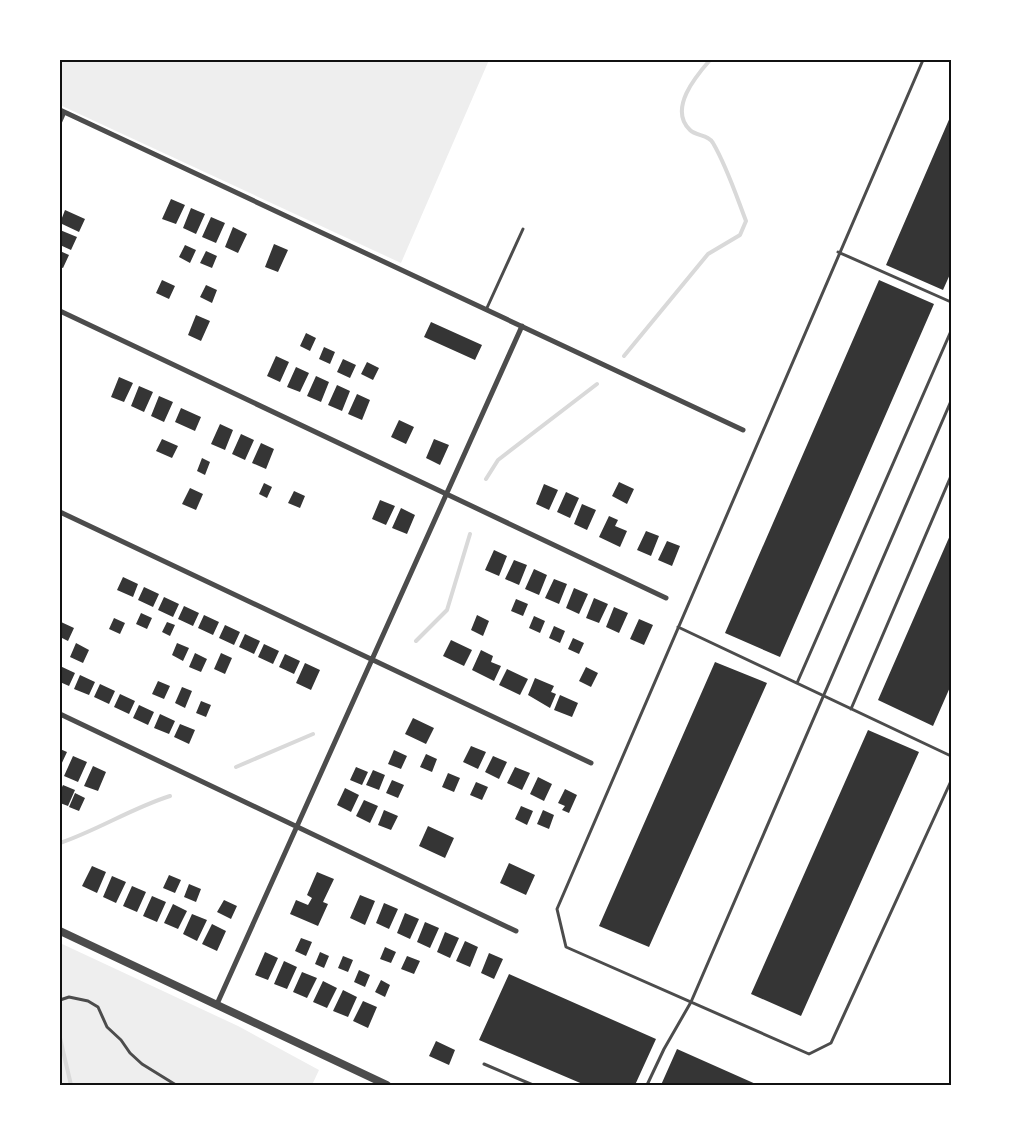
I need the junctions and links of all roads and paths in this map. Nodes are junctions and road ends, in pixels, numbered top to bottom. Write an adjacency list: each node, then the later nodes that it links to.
1 (923, 60): 5 (lane)
2 (62, 111): 3 (street); 7 (street)
3 (60, 121)
4 (523, 229): 7 (lane)
5 (838, 252): 6 (lane); 17 (lane)
6 (951, 302)
7 (486, 310): 9 (street)
8 (60, 311): 14 (street)
9 (522, 326): 12 (street); 14 (street)
10 (951, 331): 19 (lane)
11 (951, 401): 20 (lane)
12 (743, 430)
13 (951, 476): 21 (lane)
14 (446, 494): 16 (street); 18 (street)
15 (60, 512): 18 (street)
16 (666, 598)
17 (678, 627): 19 (lane); 30 (lane)
18 (372, 659): 24 (street); 26 (street)
19 (797, 683): 20 (lane)
20 (823, 696): 21 (lane); 30 (lane)
21 (851, 709): 23 (lane)
22 (60, 714): 26 (street)
23 (951, 756)
24 (591, 763)
25 (951, 781): 30 (lane)
26 (297, 826): 27 (street); 31 (street)
27 (516, 931)
28 (60, 932): 31 (street)
29 (62, 1000): 34 (lane)
30 (690, 1002): 36 (lane)
31 (217, 1004): 33 (street)
32 (484, 1064): 35 (lane)
33 (381, 1084)
34 (176, 1085)
35 (533, 1085)
36 (647, 1085)

